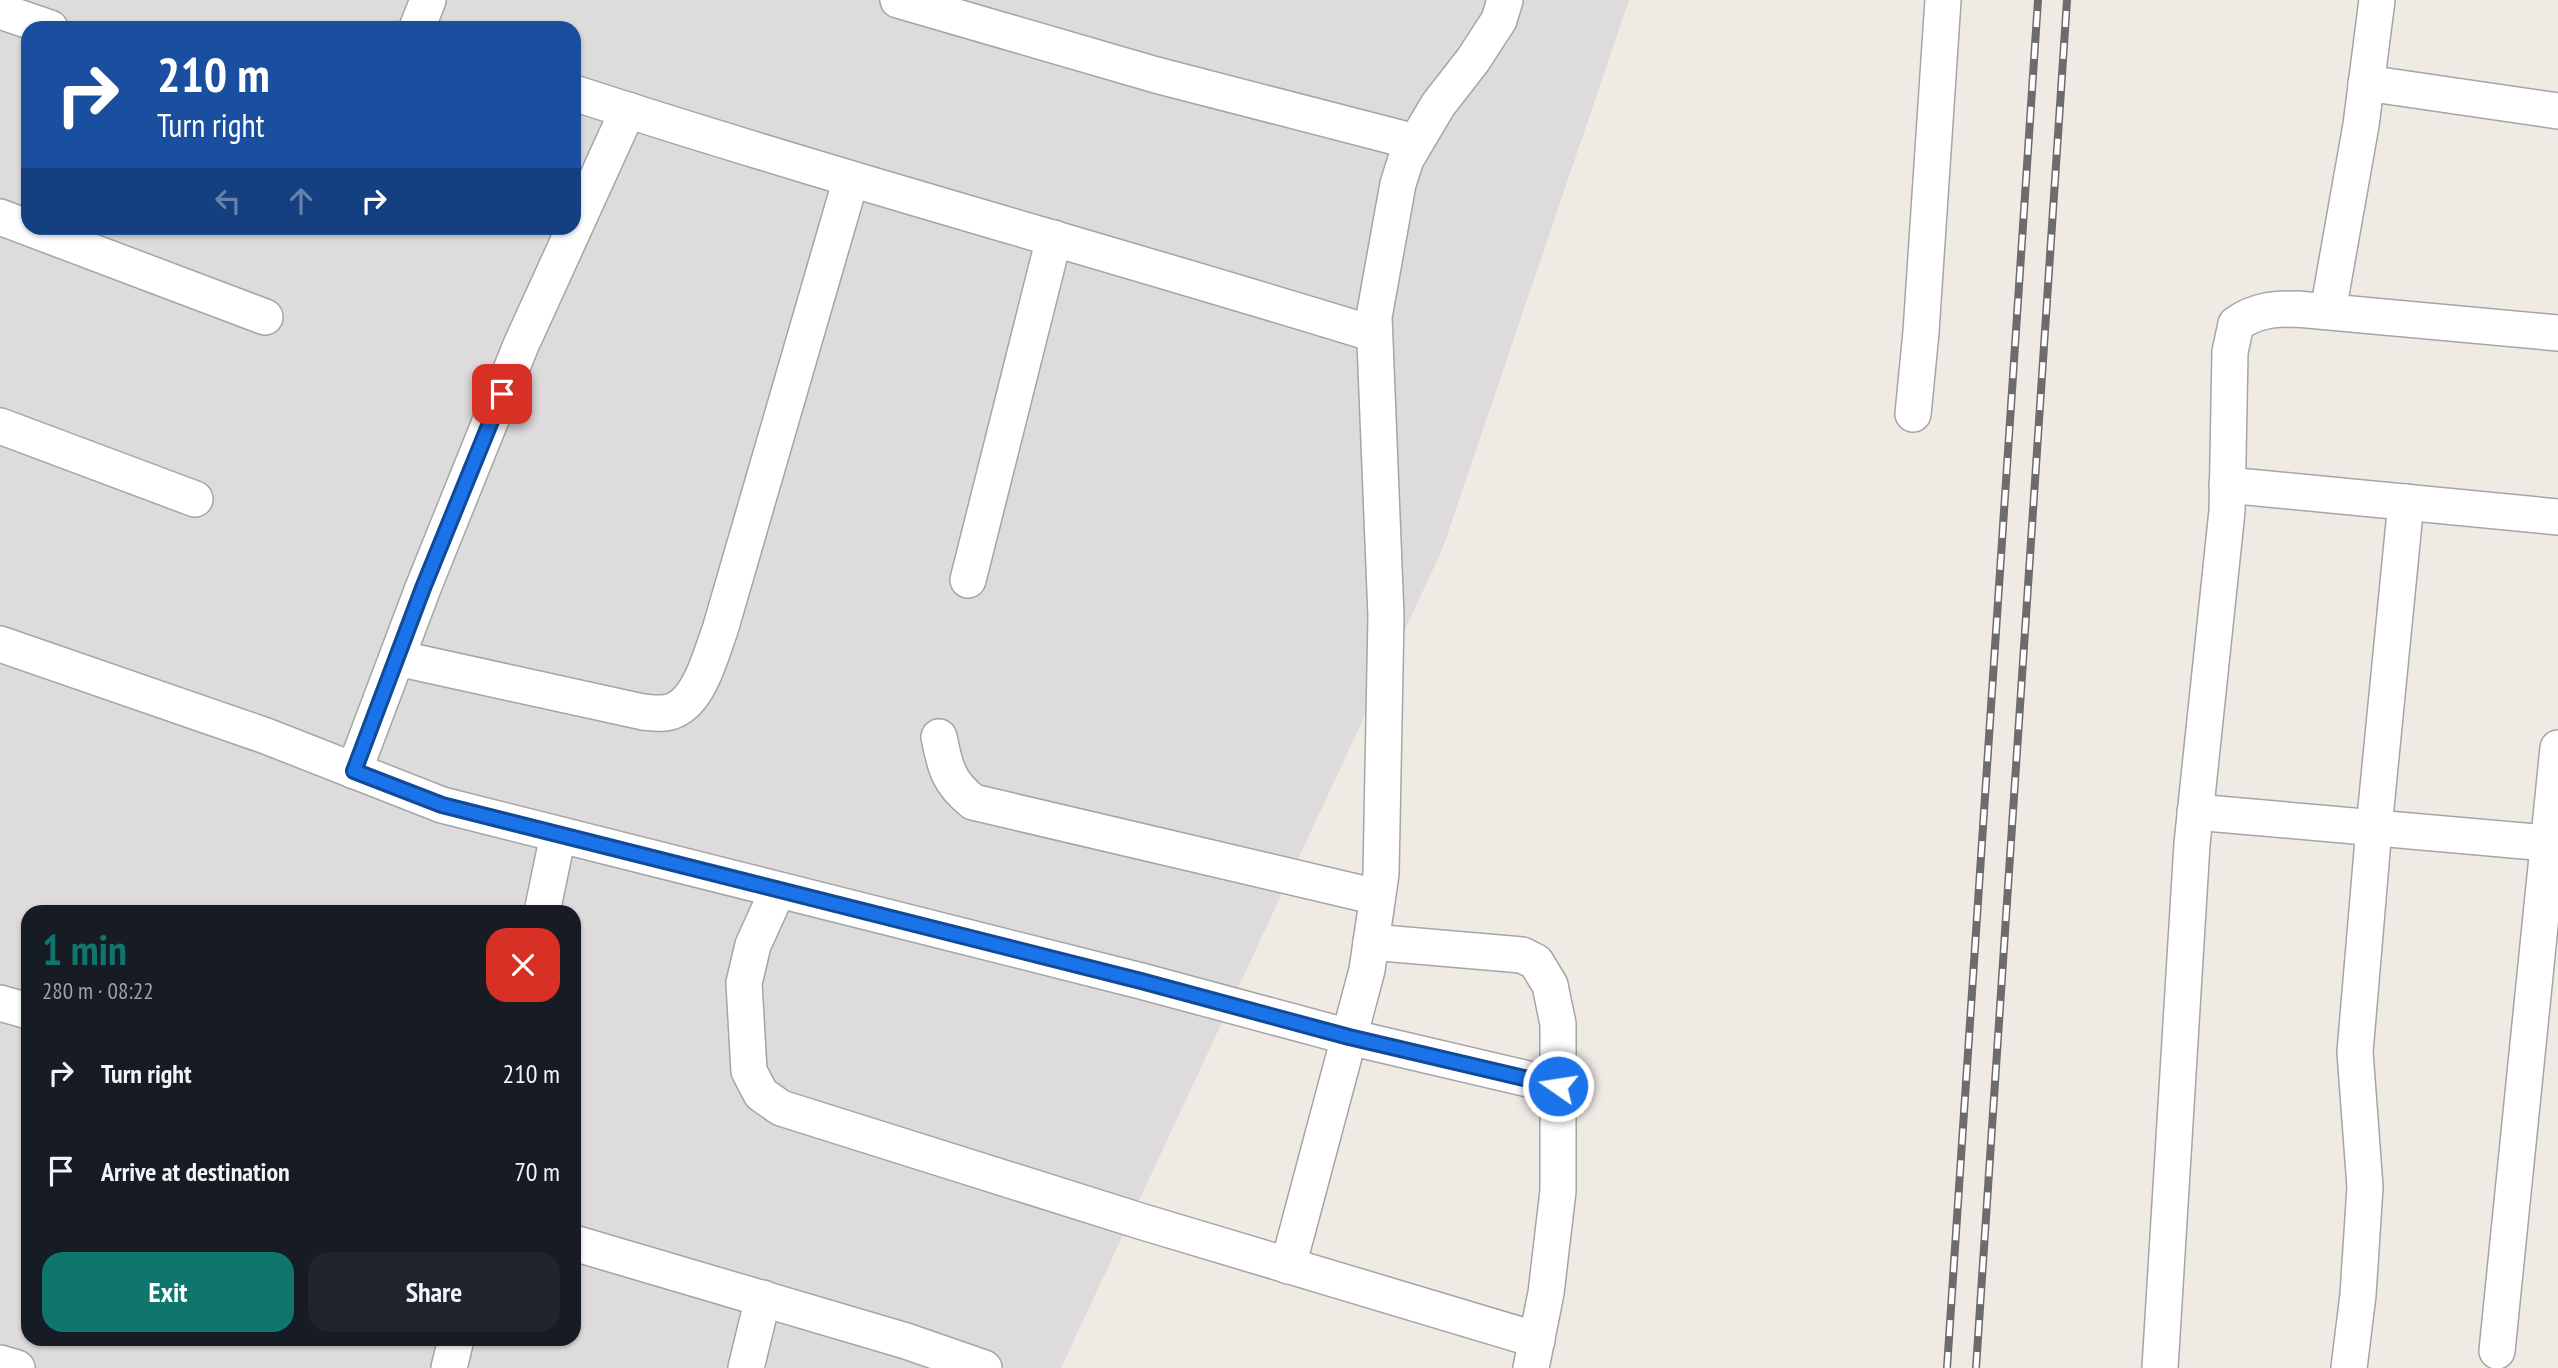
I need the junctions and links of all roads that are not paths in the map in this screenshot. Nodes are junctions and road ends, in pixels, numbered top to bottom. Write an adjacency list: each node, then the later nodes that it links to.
1 (428, 0): 8 (street)
2 (898, 0): 13 (street)
3 (1505, 0): 13 (street)
4 (1943, 0): 25 (street)
5 (2377, 0): 9 (street)
6 (0, 11): 7 (street)
7 (29, 21)
8 (420, 21)
9 (2366, 83): 12 (street); 21 (street)
10 (581, 95): 11 (street)
11 (628, 110): 14 (street); 15 (street)
12 (2558, 111)
13 (1415, 142): 24 (street)
14 (851, 179): 20 (street); 33 (street)
15 (581, 213)
16 (0, 217): 17 (street)
17 (21, 225)
18 (48, 235): 22 (street)
19 (571, 235): 33 (street)
20 (1054, 238): 24 (street); 31 (street)
21 (2328, 311): 23 (street); 27 (street)
22 (265, 317)
23 (2558, 333)
24 (1374, 334): 42 (street)
25 (1913, 414)
26 (0, 426): 28 (street)
27 (2227, 485): 29 (street); 37 (street)
28 (195, 499)
29 (2406, 502): 30 (street); 38 (street)
30 (2558, 517)
31 (968, 580)
32 (0, 643): 36 (street)
33 (397, 658): 36 (street)
34 (939, 737): 42 (street)
35 (2558, 748): 40 (street)
36 (354, 771): 39 (street)
37 (2195, 812): 38 (street); 60 (street)
38 (2374, 828): 40 (street); 61 (street)
39 (558, 835): 41 (street); 43 (street)
40 (2547, 843): 53 (street)
41 (778, 890): 47 (street); 50 (street)
42 (1377, 897): 44 (street)
43 (543, 905)
44 (1371, 942): 47 (street); 48 (street)
45 (0, 1003): 46 (street)
46 (21, 1009)
47 (1349, 1037): 48 (street); 50 (street)
48 (1558, 1086): 54 (street)
49 (581, 1244): 51 (street)
50 (1288, 1266): 54 (street)
51 (762, 1298): 58 (street); 59 (street)
52 (454, 1346): 57 (street)
53 (2497, 1351)
54 (1534, 1354)
55 (0, 1363): 56 (street)
56 (17, 1368)
57 (449, 1368)
58 (746, 1368)
59 (984, 1368)
60 (2160, 1368)
61 (2348, 1368)

